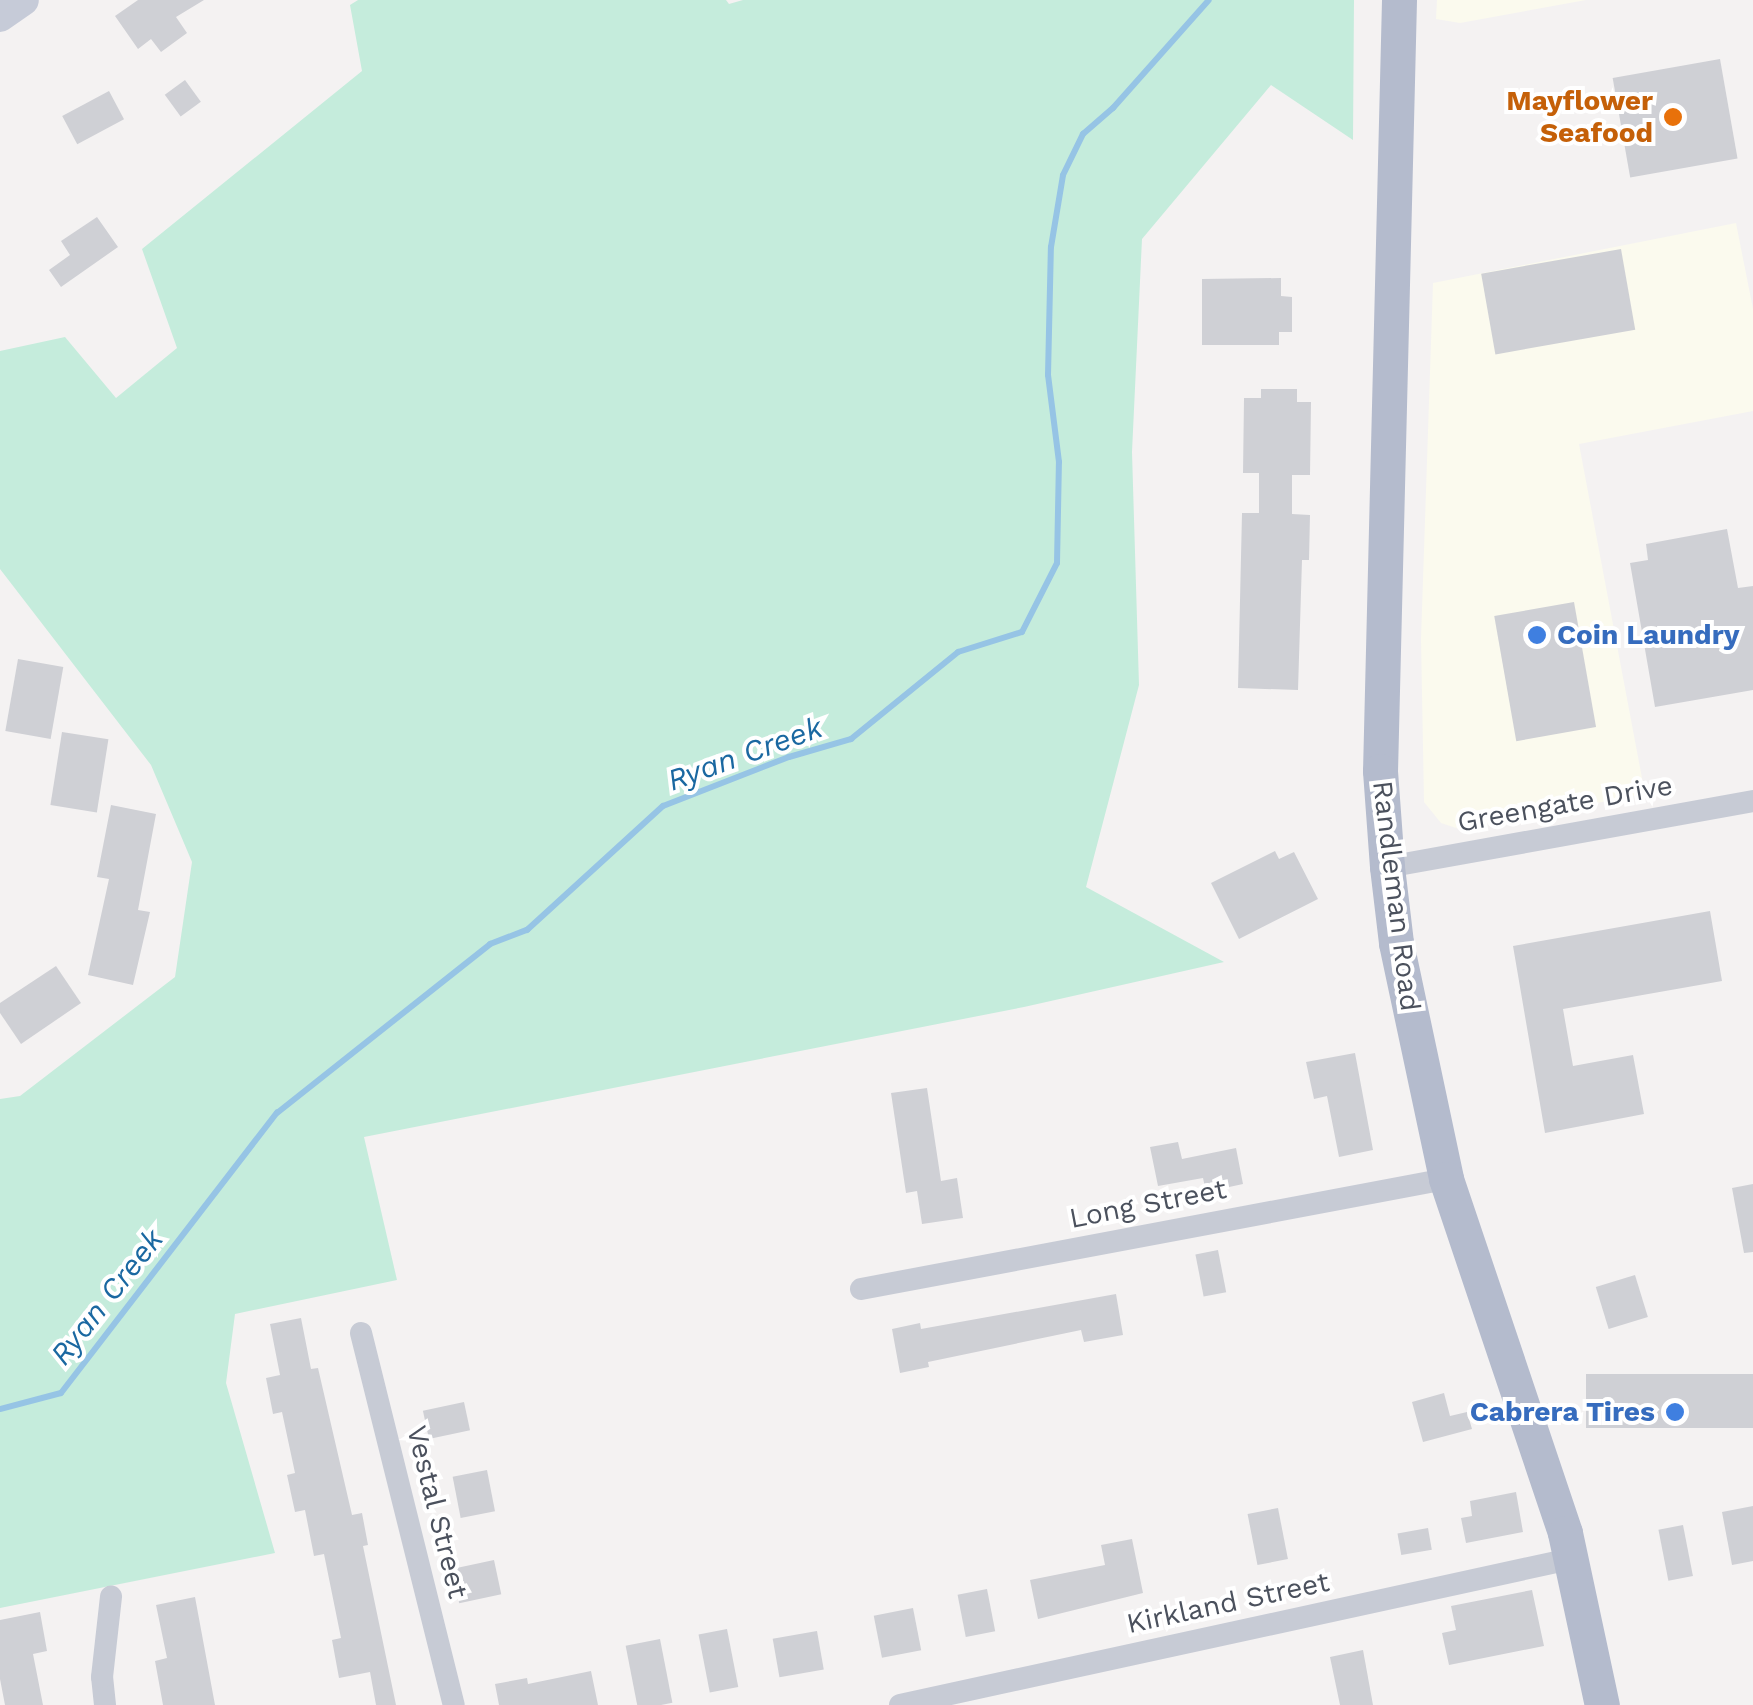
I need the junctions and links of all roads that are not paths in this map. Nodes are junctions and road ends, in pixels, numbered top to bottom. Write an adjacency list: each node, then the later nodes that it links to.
1 (24, 0): 3 (main road)
2 (1399, 0): 5 (main road, Randleman Road)
3 (0, 17)
4 (1753, 800): 5 (street, Greengate Drive)
5 (1387, 867): 6 (main road, Randleman Road)
6 (1446, 1178): 7 (street, Long Street); 9 (main road, Randleman Road)
7 (861, 1289)
8 (361, 1333): 13 (street, Vestal Street)
9 (1570, 1559): 11 (street, Kirkland Street); 15 (main road, Randleman Road)
10 (111, 1597): 12 (street)
11 (926, 1702): 14 (street, Kirkland Street)
12 (106, 1705)
13 (454, 1705)
14 (900, 1705)
15 (1602, 1705)

